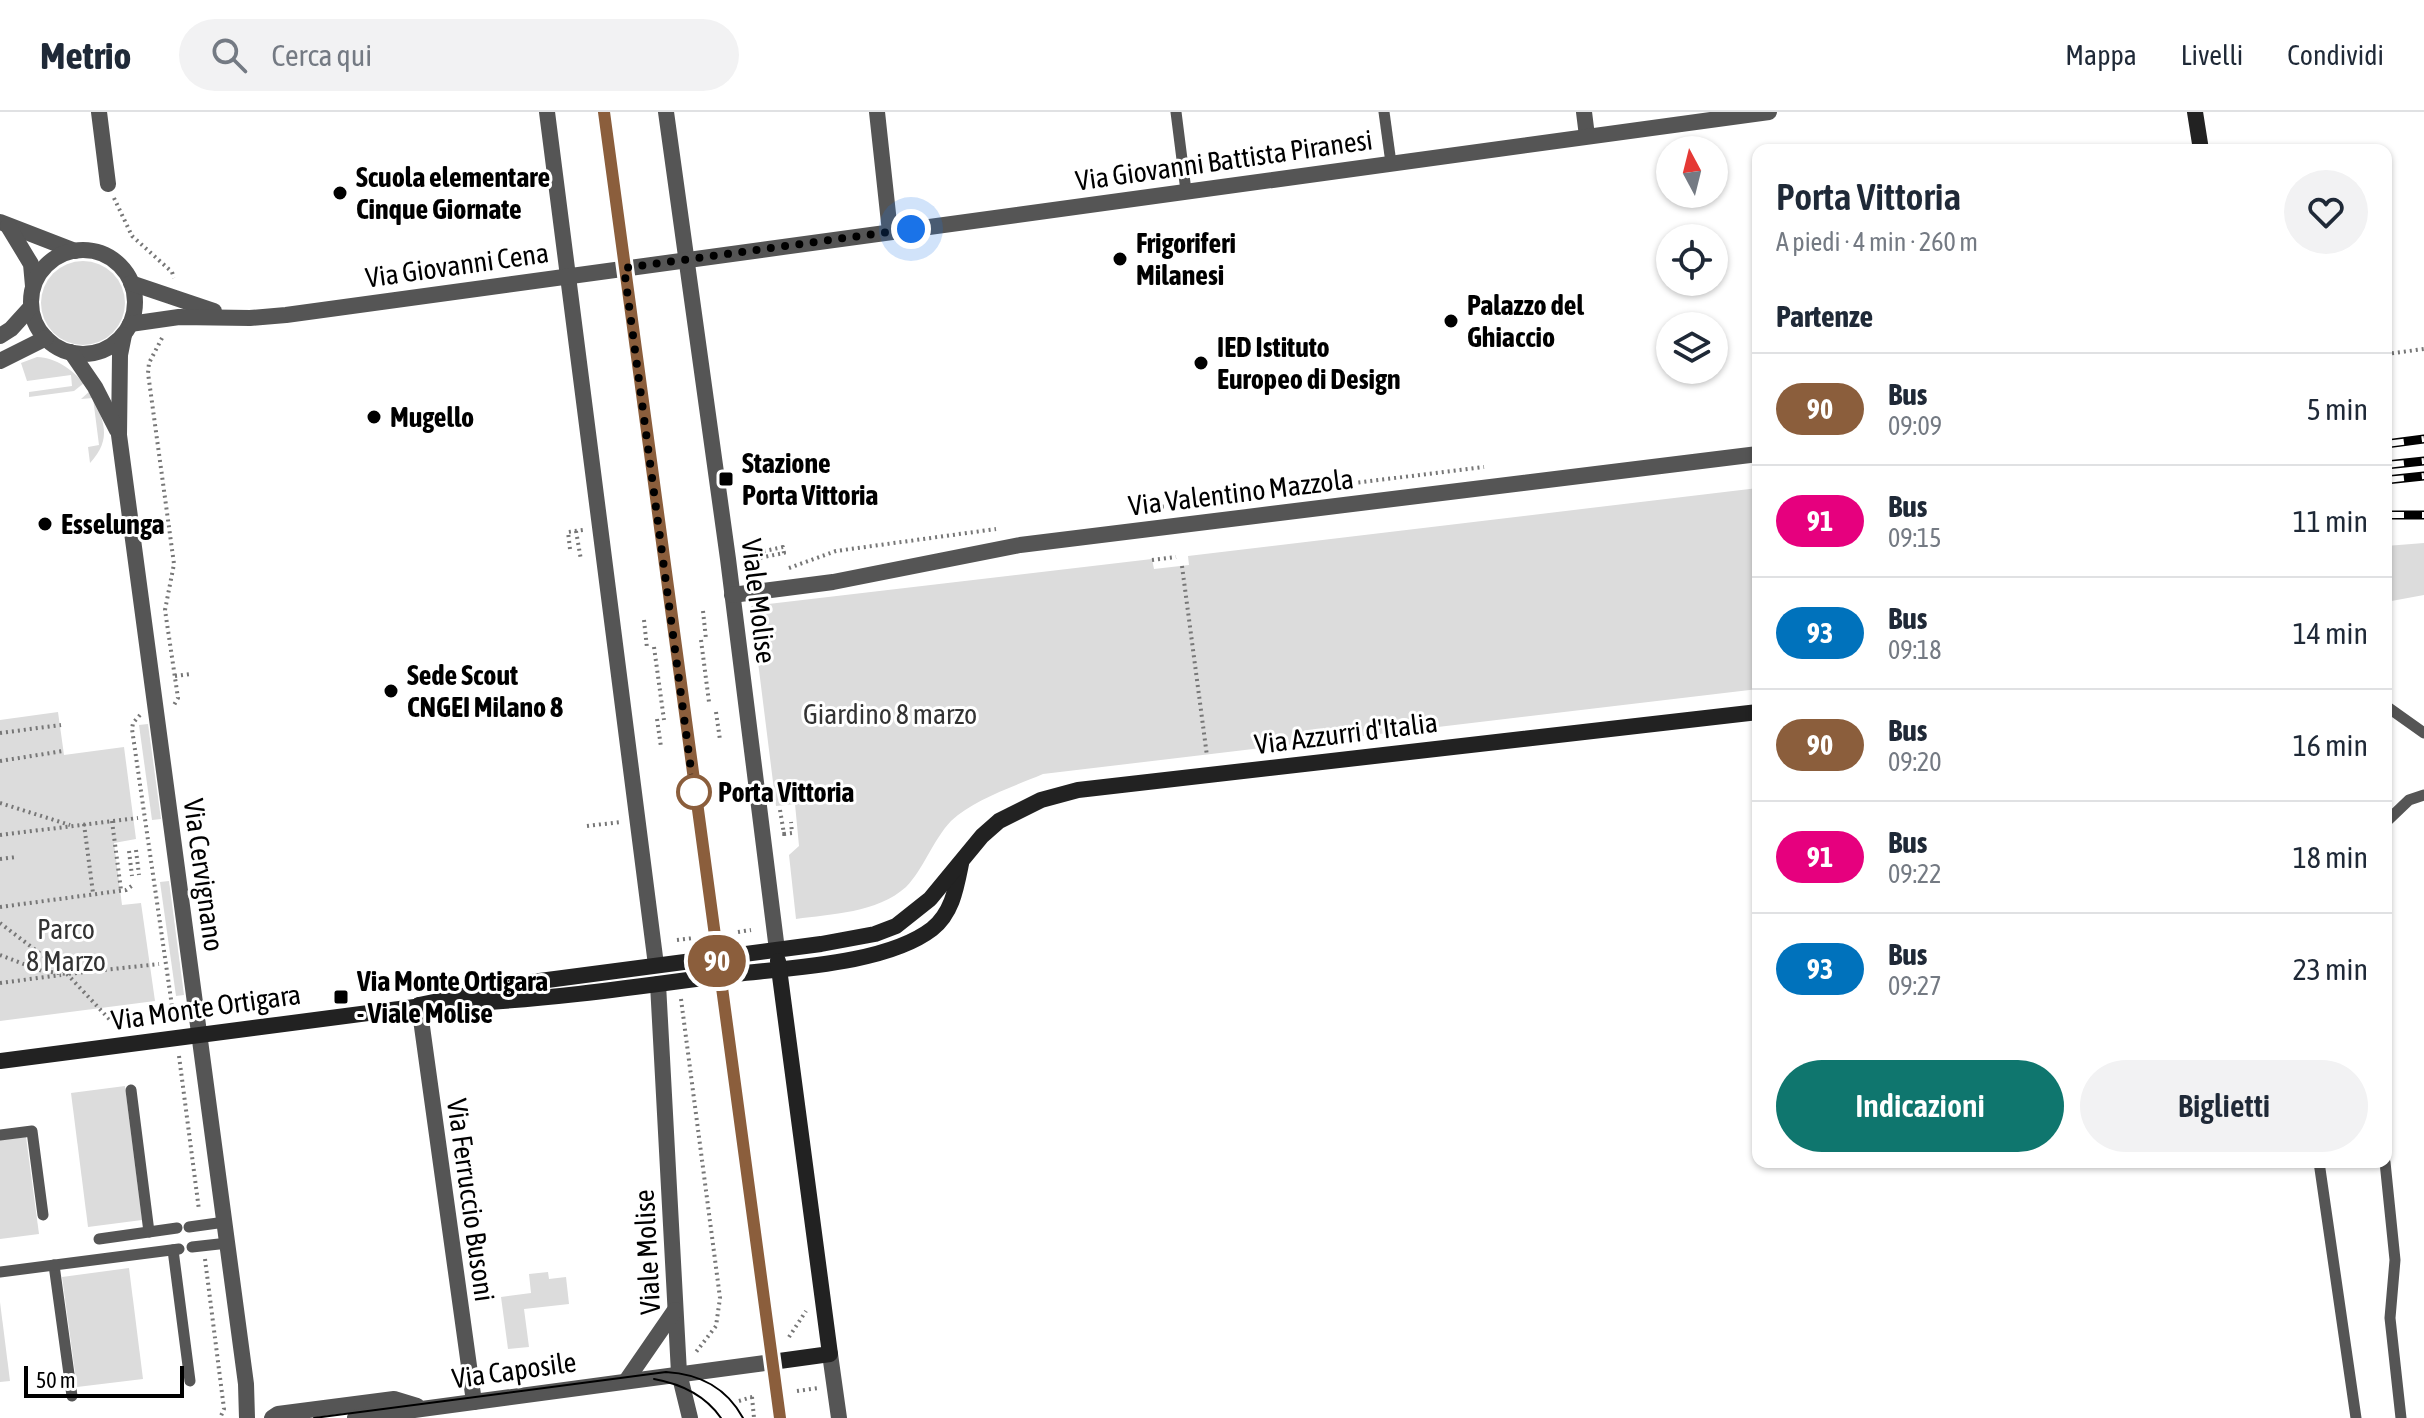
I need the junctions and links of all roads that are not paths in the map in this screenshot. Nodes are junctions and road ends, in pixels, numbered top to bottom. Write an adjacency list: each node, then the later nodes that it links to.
1 (99, 112): 15 (street)
2 (547, 112): 22 (street, Viale Molise)
3 (604, 112): 21 (street)
4 (666, 112): 20 (street, Viale Molise)
5 (877, 112): 18 (street)
6 (1176, 112): 16 (lane)
7 (1384, 112): 14 (lane)
8 (1584, 112): 12 (street)
9 (1769, 112): 11 (street, Via Giovanni Battista Piranesi)
10 (2195, 112): 13 (street)
11 (1749, 113): 12 (street, Via Giovanni Battista Piranesi)
12 (1587, 136): 14 (street, Via Giovanni Battista Piranesi)
13 (2200, 144)
14 (1391, 163): 16 (street, Via Giovanni Battista Piranesi)
15 (108, 184)
16 (1186, 191): 18 (street, Via Giovanni Battista Piranesi)
17 (4, 224): 19 (street, Via Giovanni Cena); 24 (street)
18 (890, 232): 20 (street, Via Giovanni Battista Piranesi)
19 (75, 251): 23 (street, Via Giovanni Cena); 24 (street)
20 (686, 259): 21 (street, Via Giovanni Cena); 34 (street, Viale Molise)
21 (624, 268): 22 (street, Via Giovanni Cena); 42 (street)
22 (568, 275): 26 (street, Via Giovanni Cena); 43 (street, Viale Molise)
23 (131, 283): 26 (street, Via Giovanni Cena); 27 (street)
24 (33, 288): 25 (street)
25 (31, 307): 28 (street); 29 (street)
26 (235, 318): 27 (street, Via Giovanni Cena)
27 (127, 330): 30 (street, Via Giovanni Cena); 32 (street, Via Cervignano)
28 (0, 336)
29 (46, 338): 30 (street); 31 (street)
30 (71, 352): 32 (street, Via Cervignano)
31 (0, 361)
32 (119, 435): 48 (street, Via Cervignano)
33 (1752, 455): 34 (street, Via Valentino Mazzola)
34 (732, 595): 41 (street, Viale Molise)
35 (2392, 710): 37 (lane)
36 (1752, 713): 40 (street, Via Azzurri d'Italia)
37 (2424, 733)
38 (2424, 795): 39 (lane)
39 (2392, 816)
40 (962, 859): 41 (street, Via Azzurri d'Italia); 44 (street)
41 (777, 950): 42 (street); 44 (street, Viale Molise)
42 (717, 957): 43 (street); 45 (street)
43 (656, 965): 46 (street, Viale Molise); 47 (street, Via Monte Ortigara)
44 (780, 969): 45 (street); 63 (street, Viale Molise)
45 (719, 976): 46 (street); 64 (street)
46 (658, 984): 47 (street, Via Monte Ortigara); 62 (street, Viale Molise)
47 (419, 1005): 48 (street, Via Monte Ortigara); 69 (street, Via Ferruccio Busoni)
48 (199, 1034): 49 (street, Via Monte Ortigara); 55 (street, Via Cervignano)
49 (0, 1061)
50 (131, 1090): 56 (lane)
51 (0, 1135): 54 (lane)
52 (2320, 1168): 77 (lane)
53 (2386, 1168): 78 (lane)
54 (43, 1215)
55 (225, 1222): 56 (lane); 58 (street, Via Cervignano)
56 (149, 1232): 57 (lane)
57 (99, 1239)
58 (228, 1243): 59 (lane); 71 (street, Via Cervignano)
59 (181, 1249): 60 (lane); 66 (lane)
60 (54, 1265): 61 (lane); 68 (lane)
61 (0, 1272)
62 (676, 1308): 65 (street, Viale Molise); 67 (street)
63 (830, 1354): 64 (street); 76 (street, Viale Molise)
64 (772, 1362): 65 (street); 75 (street)
65 (680, 1374): 67 (street, Via Caposile); 74 (street, Viale Molise)
66 (190, 1381)
67 (626, 1381): 69 (street, Via Caposile)
68 (72, 1396)
69 (474, 1402): 70 (street, Via Caposile)
70 (426, 1408): 72 (street, Via Caposile); 73 (street, Via Caposile)
71 (247, 1418)
72 (272, 1418)
73 (355, 1418)
74 (690, 1418)
75 (780, 1418)
76 (839, 1418)
77 (2356, 1418)
78 (2401, 1418)

